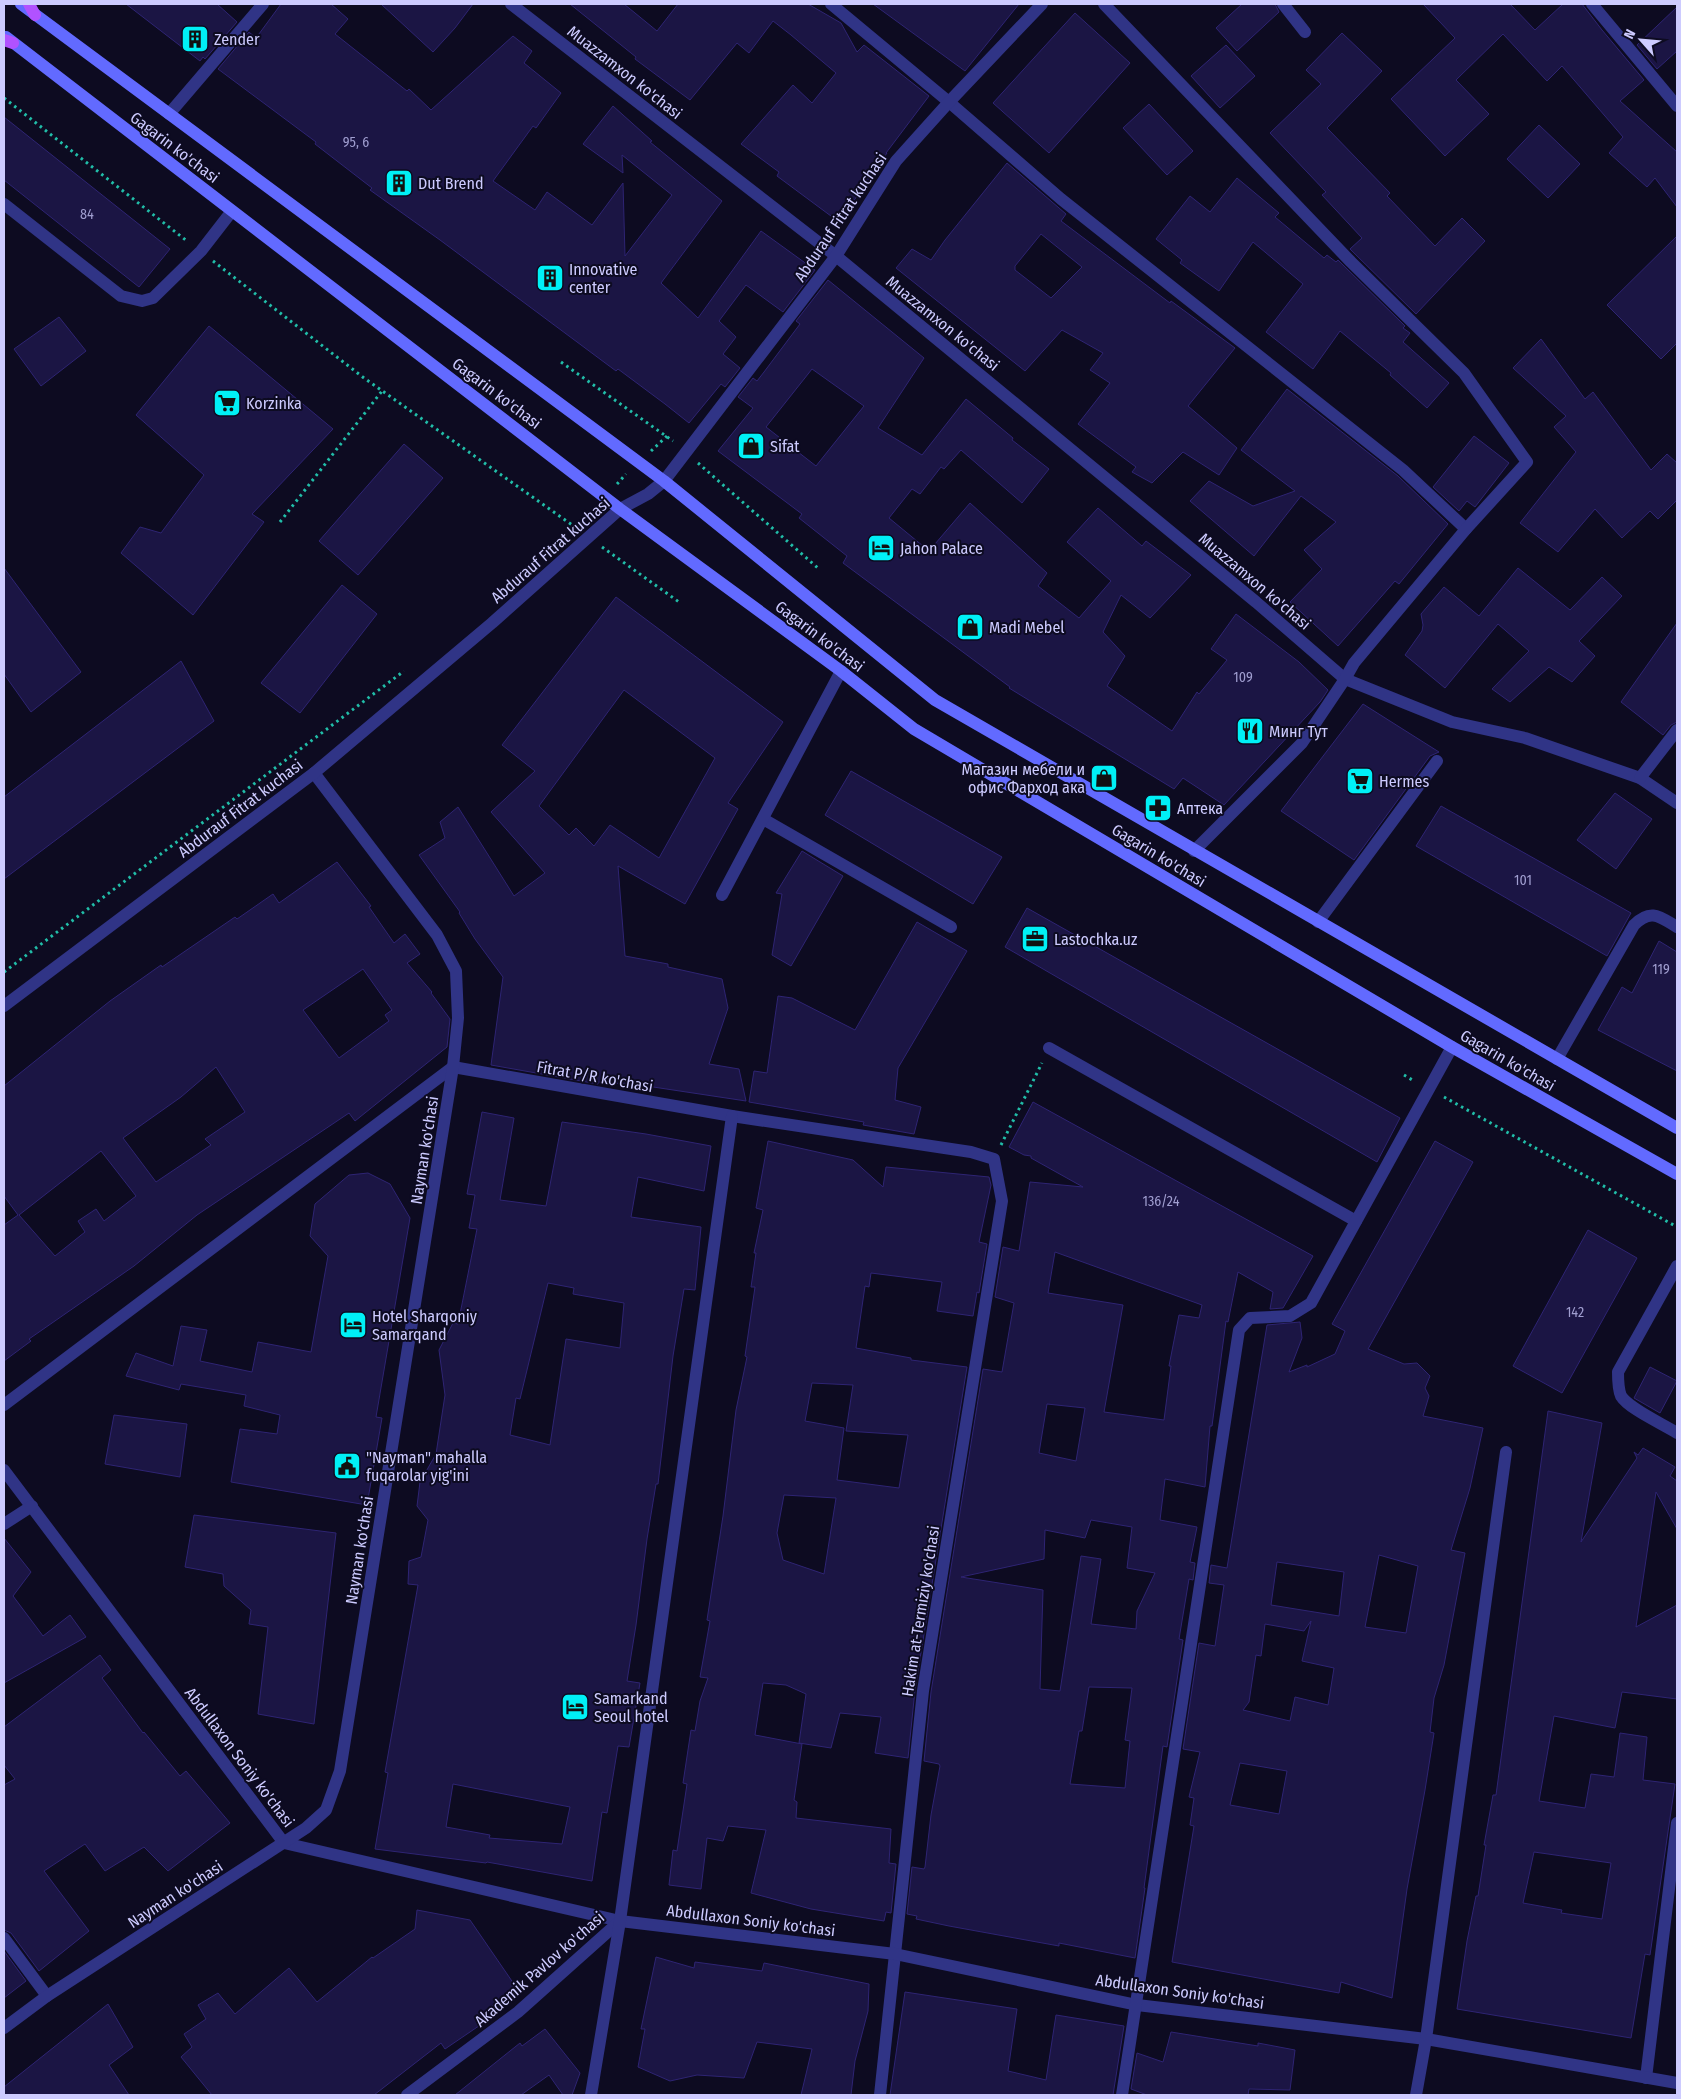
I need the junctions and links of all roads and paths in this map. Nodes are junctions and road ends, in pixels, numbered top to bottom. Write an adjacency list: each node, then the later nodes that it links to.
1 (20, 4): 10 (main road, Gagarin ko'chasi)
2 (28, 4): 10 (main road)
3 (263, 4): 16 (street)
4 (511, 4): 20 (street, Muazzamxon ko'chasi)
5 (831, 4): 14 (street)
6 (1042, 4): 14 (street, Abdurauf Fitrat kuchasi)
7 (1104, 4): 25 (street)
8 (1284, 4): 11 (street)
9 (1592, 4): 15 (street)
10 (35, 16): 16 (main road, Gagarin ko'chasi)
11 (1305, 32)
12 (7, 40): 18 (main road, Gagarin ko'chasi)
13 (4, 98): 19 (path)
14 (949, 102): 20 (street, Abdurauf Fitrat kuchasi); 25 (street)
15 (1677, 106)
16 (169, 114): 22 (main road, Gagarin ko'chasi)
17 (4, 204): 19 (street)
18 (232, 211): 19 (street); 23 (main road, Gagarin ko'chasi)
19 (201, 251): 21 (path)
20 (836, 256): 22 (street, Abdurauf Fitrat kuchasi); 30 (street, Muazzamxon ko'chasi)
21 (382, 391): 24 (path); 26 (path)
22 (664, 481): 23 (street, Abdurauf Fitrat kuchasi); 37 (main road, Gagarin ko'chasi)
23 (620, 509): 26 (street, Abdurauf Fitrat kuchasi); 29 (main road, Gagarin ko'chasi)
24 (280, 522)
25 (1466, 529): 30 (street)
26 (589, 537): 27 (path); 33 (street, Abdurauf Fitrat kuchasi)
27 (679, 602)
28 (406, 669): 42 (path)
29 (841, 671): 36 (street); 44 (main road, Gagarin ko'chasi)
30 (1345, 679): 34 (street, Muazzamxon ko'chasi); 37 (street)
31 (1677, 730): 34 (street)
32 (1437, 761): 39 (street)
33 (314, 773): 43 (street, Abdurauf Fitrat kuchasi); 47 (street, Nayman ko'chasi)
34 (1640, 778): 35 (street, Muazzamxon ko'chasi)
35 (1677, 803)
36 (763, 819): 38 (street); 40 (street)
37 (1194, 851): 39 (main road, Gagarin ko'chasi)
38 (722, 895)
39 (1318, 922): 46 (main road, Gagarin ko'chasi)
40 (951, 927)
41 (1677, 927): 46 (street)
42 (4, 972)
43 (4, 1006)
44 (1452, 1047): 49 (street); 53 (main road, Gagarin ko'chasi)
45 (1049, 1048): 52 (path); 54 (street)
46 (1557, 1059): 51 (main road, Gagarin ko'chasi)
47 (453, 1067): 50 (street, Fitrat P/R ko'chasi); 57 (street); 64 (street, Nayman ko'chasi)
48 (1404, 1075): 49 (path)
49 (1429, 1089): 54 (street); 55 (path)
50 (732, 1116): 52 (street, Fitrat P/R ko'chasi); 65 (street)
51 (1677, 1128)
52 (994, 1159): 67 (street, Hakim at-Termiziy ko'chasi)
53 (1677, 1174)
54 (1356, 1220): 69 (street)
55 (1677, 1227)
56 (1677, 1266): 58 (street)
57 (4, 1405)
58 (1677, 1433)
59 (1506, 1452): 71 (street)
60 (4, 1470): 61 (street, Abdullaxon Soniy ko'chasi)
61 (32, 1506): 62 (street); 64 (street, Abdullaxon Soniy ko'chasi)
62 (4, 1524)
63 (1677, 1823): 72 (street)
64 (284, 1843): 65 (street, Abdullaxon Soniy ko'chasi); 68 (street, Nayman ko'chasi)
65 (620, 1921): 67 (street, Abdullaxon Soniy ko'chasi); 74 (street, Akademik Pavlov ko'chasi); 75 (street)
66 (4, 1938): 68 (street)
67 (895, 1954): 69 (street, Abdullaxon Soniy ko'chasi); 76 (street, Hakim at-Termiziy ko'chasi)
68 (47, 1996): 70 (street, Nayman ko'chasi)
69 (1137, 2005): 71 (street, Abdullaxon Soniy ko'chasi); 77 (street)
70 (4, 2028)
71 (1426, 2039): 72 (street, Abdullaxon Soniy ko'chasi); 78 (street)
72 (1646, 2078): 73 (street, Abdullaxon Soniy ko'chasi)
73 (1677, 2083)
74 (408, 2095)
75 (591, 2095)
76 (880, 2095)
77 (1122, 2095)
78 (1416, 2095)

